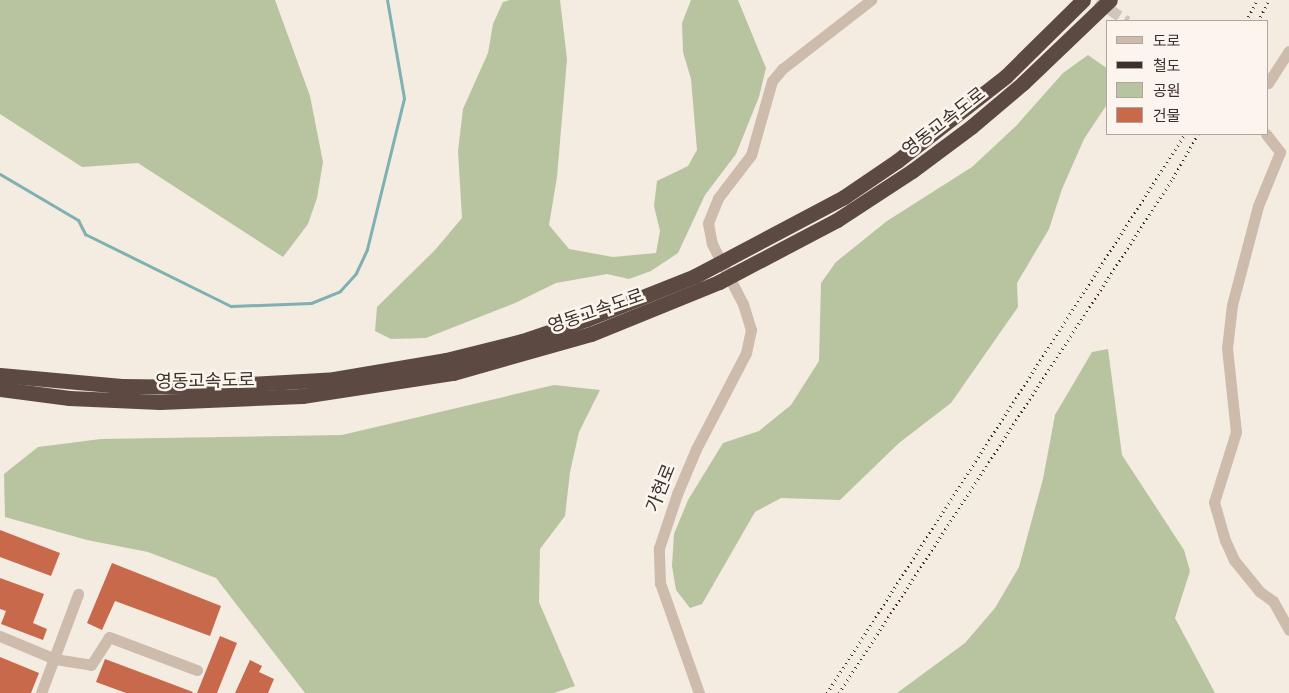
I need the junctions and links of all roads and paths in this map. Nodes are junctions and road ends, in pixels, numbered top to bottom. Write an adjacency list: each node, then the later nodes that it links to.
1 (871, 0): 15 (street, 가현로)
2 (1084, 0): 7 (highway, 영동고속도로)
3 (1110, 0): 8 (highway, 영동고속도로)
4 (1289, 51): 5 (street)
5 (1269, 81)
6 (1267, 135): 10 (street)
7 (0, 375)
8 (0, 389)
9 (78, 594): 12 (street)
10 (1289, 630)
11 (0, 636): 12 (street)
12 (55, 659): 13 (street); 14 (street)
13 (197, 670)
14 (41, 693)
15 (699, 693)

